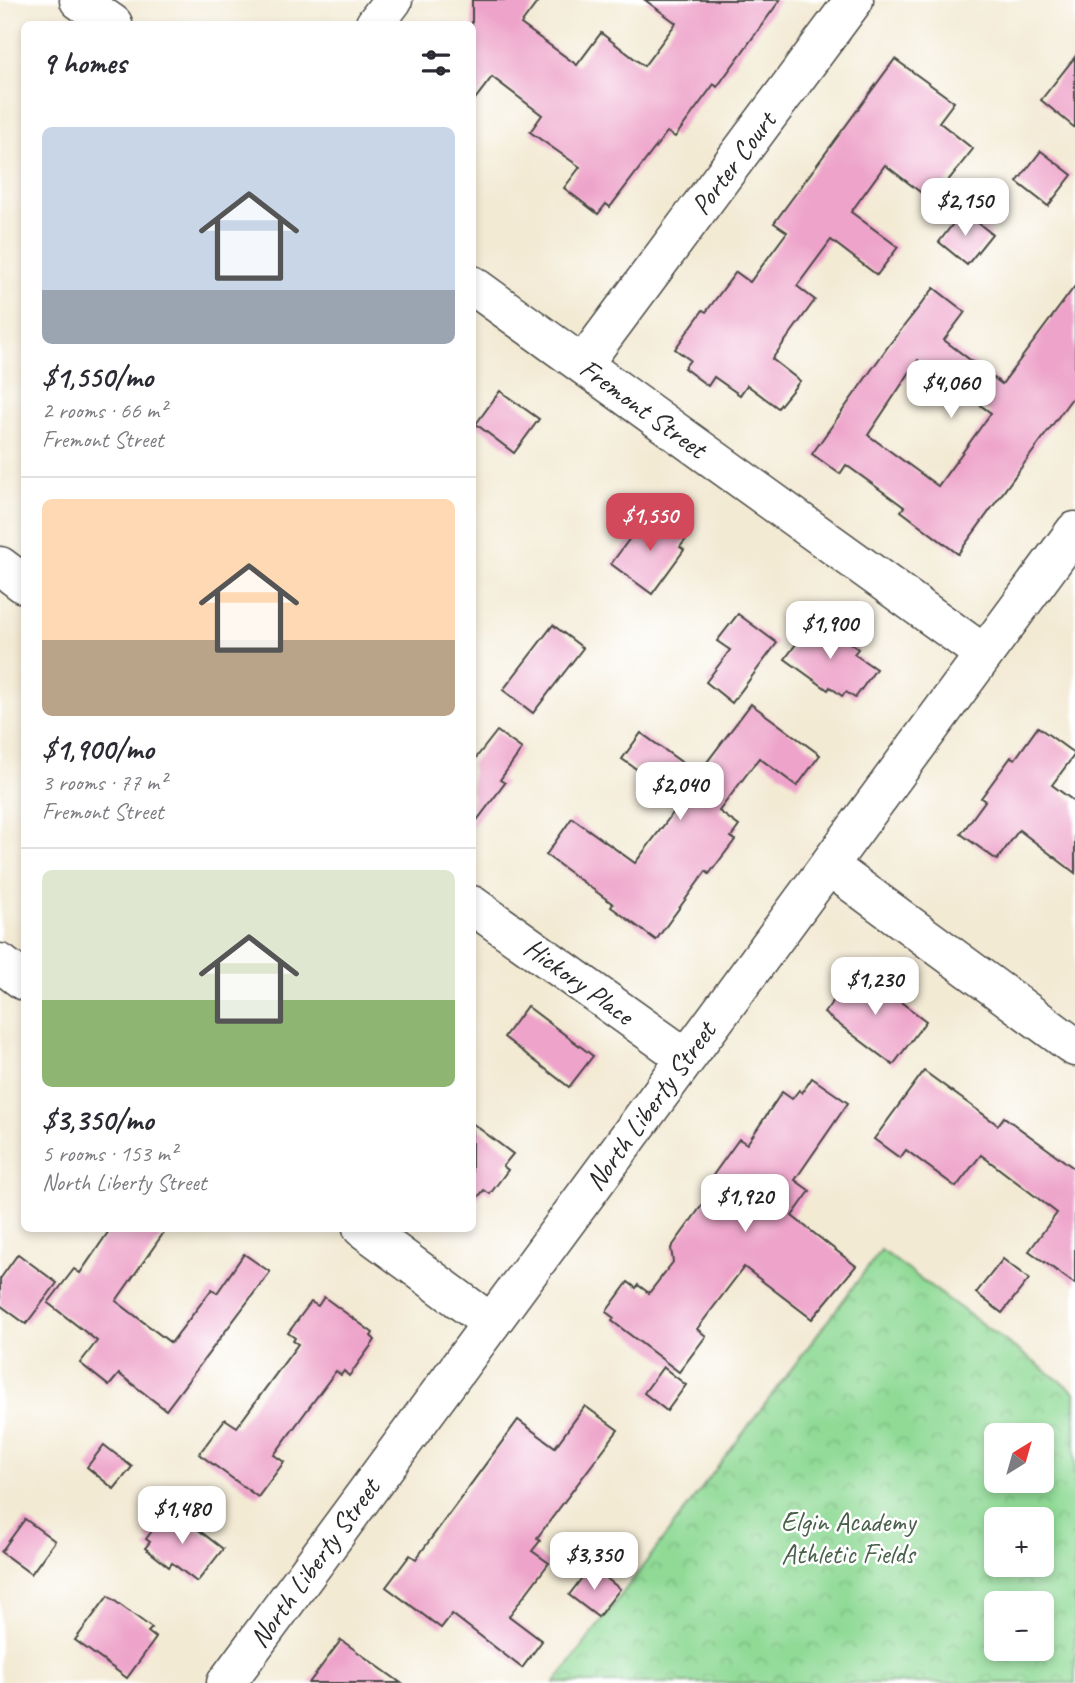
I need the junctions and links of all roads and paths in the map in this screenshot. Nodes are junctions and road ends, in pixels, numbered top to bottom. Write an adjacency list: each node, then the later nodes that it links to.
1 (79, 0): 4 (street)
2 (393, 0): 5 (street)
3 (854, 0): 7 (street, Porter Court)
4 (109, 21)
5 (377, 21)
6 (476, 288): 7 (street, Fremont Street)
7 (583, 364): 11 (street, Fremont Street)
8 (1075, 531): 11 (street, North Liberty Street)
9 (0, 566): 10 (street)
10 (21, 582)
11 (984, 654): 12 (street, North Liberty Street)
12 (829, 866): 16 (street); 17 (street, North Liberty Street)
13 (476, 908): 17 (street, Hickory Place)
14 (0, 963): 15 (street)
15 (21, 979)
16 (1075, 1047)
17 (685, 1057): 19 (street, North Liberty Street)
18 (367, 1232): 19 (street)
19 (491, 1323): 20 (street, North Liberty Street)
20 (226, 1683)

